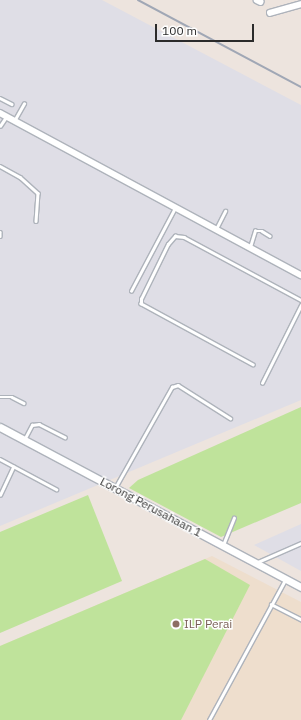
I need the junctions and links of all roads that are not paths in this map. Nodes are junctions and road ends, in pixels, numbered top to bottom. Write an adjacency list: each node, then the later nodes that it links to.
1 (301, 4): 2 (street)
2 (270, 13)
3 (0, 98): 4 (lane)
4 (12, 104)
5 (24, 104): 8 (lane)
6 (0, 114): 7 (street)
7 (6, 117): 8 (street); 9 (lane)
8 (14, 121): 11 (street)
9 (0, 126)
10 (0, 166): 13 (lane)
11 (176, 208): 14 (street); 20 (lane)
12 (225, 211): 14 (lane)
13 (36, 221)
14 (216, 229): 18 (street)
15 (0, 232): 16 (lane)
16 (0, 236)
17 (270, 236): 18 (lane)
18 (250, 248): 19 (street)
19 (301, 275)
20 (131, 291)
21 (301, 300): 23 (lane)
22 (301, 305): 24 (lane)
23 (253, 365)
24 (262, 383)
25 (0, 397): 26 (lane)
26 (24, 403)
27 (230, 418): 33 (lane)
28 (0, 429): 30 (street, Lorong Perusahaan 1)
29 (65, 437): 30 (lane)
30 (24, 440): 33 (street, Lorong Perusahaan 1)
31 (0, 459): 32 (lane)
32 (13, 467): 34 (lane); 35 (lane)
33 (114, 488): 38 (street, Lorong Perusahaan 1)
34 (56, 489)
35 (0, 495)
36 (234, 518): 38 (lane)
37 (301, 543): 39 (lane)
38 (222, 546): 39 (street, Lorong Perusahaan 1)
39 (256, 563): 40 (street, Lorong Perusahaan 1)
40 (286, 579): 41 (street, Lorong Perusahaan 1); 42 (lane)
41 (301, 587)
42 (271, 604): 43 (lane); 44 (lane)
43 (301, 619)
44 (209, 720)

